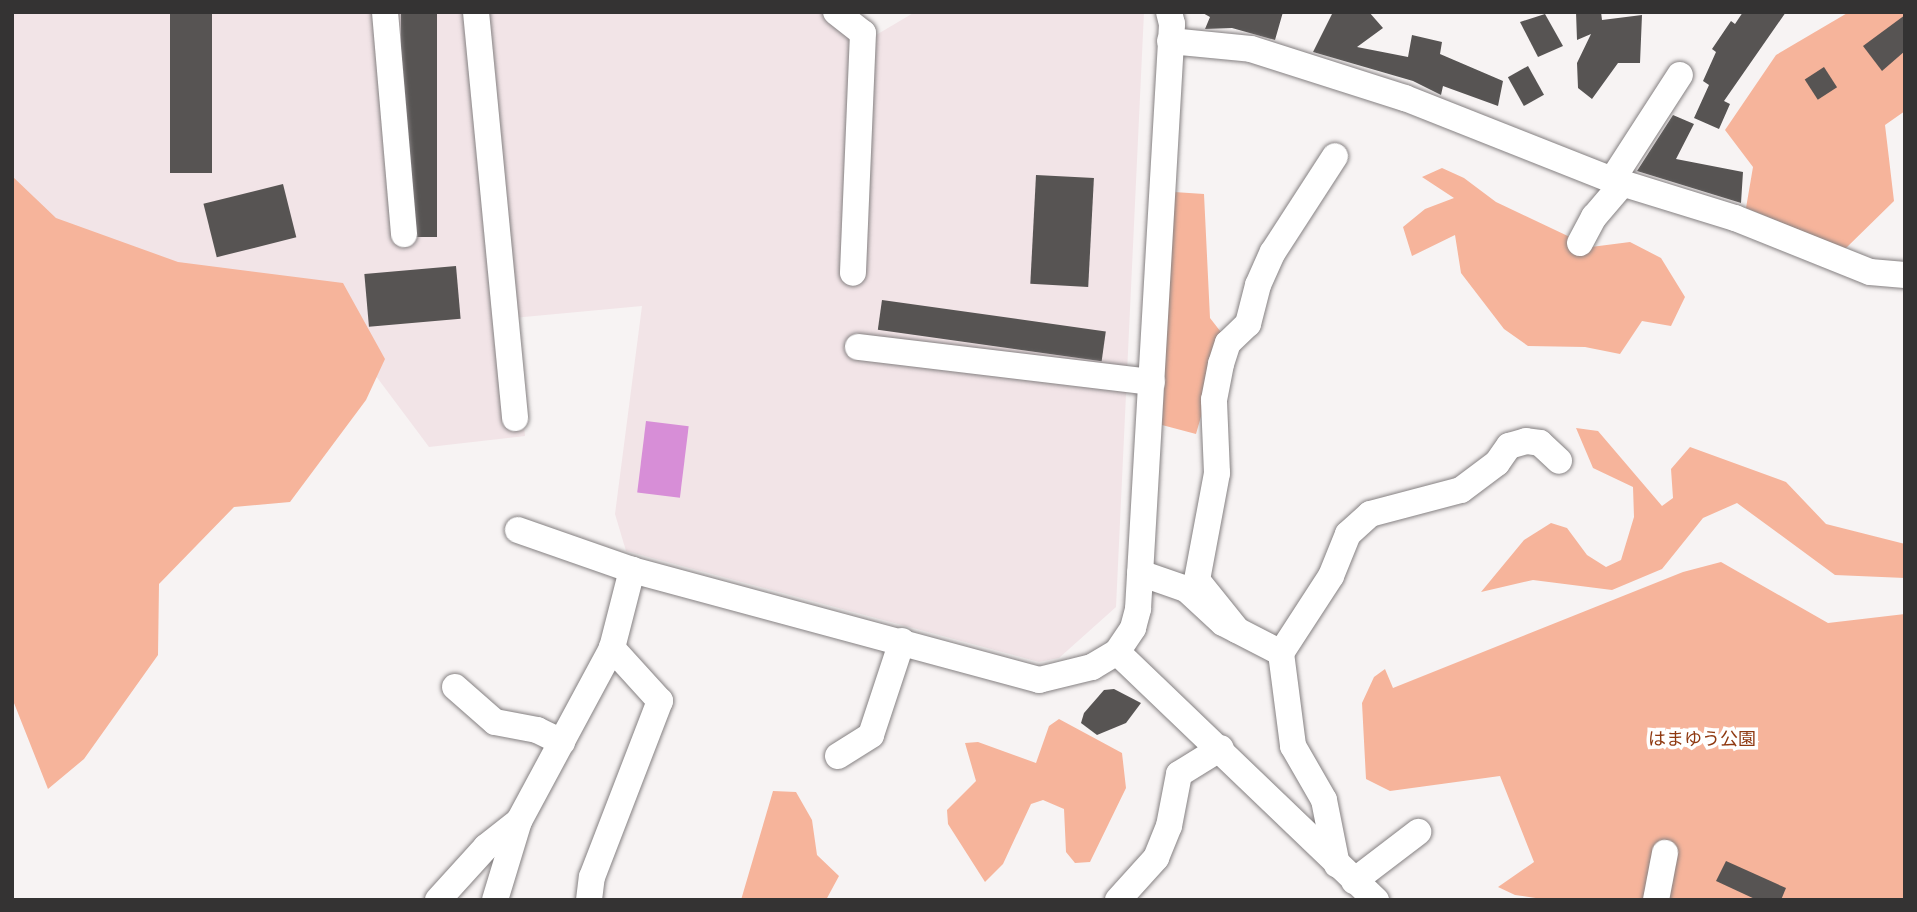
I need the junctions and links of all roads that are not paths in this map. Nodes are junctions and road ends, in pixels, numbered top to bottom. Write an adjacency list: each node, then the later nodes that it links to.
1 (385, 12): 9 (street)
2 (476, 12): 15 (street)
3 (836, 12): 11 (street)
4 (1169, 12): 5 (street)
5 (1170, 41): 8 (street); 14 (street)
6 (1680, 75): 8 (street)
7 (1335, 156): 20 (street)
8 (1617, 182): 10 (street); 12 (street)
9 (404, 234)
10 (1580, 243)
11 (853, 273)
12 (1905, 275)
13 (858, 347): 14 (street)
14 (1152, 382): 19 (street)
15 (515, 418)
16 (1559, 461): 24 (street)
17 (518, 530): 18 (street)
18 (632, 570): 21 (street); 22 (street)
19 (1140, 573): 20 (street); 23 (street)
20 (1237, 630): 24 (street)
21 (902, 641): 23 (street); 28 (street)
22 (612, 648): 26 (street); 35 (street)
23 (1117, 652): 27 (street)
24 (1281, 653): 32 (street)
25 (455, 687): 26 (street)
26 (562, 742): 29 (street)
27 (1221, 748): 32 (street); 36 (street)
28 (838, 756)
29 (520, 821): 33 (street); 34 (street)
30 (1418, 832): 32 (street)
31 (1665, 853): 38 (street)
32 (1345, 873): 37 (street)
33 (438, 900)
34 (495, 900)
35 (589, 900)
36 (1118, 900)
37 (1376, 900)
38 (1656, 900)

